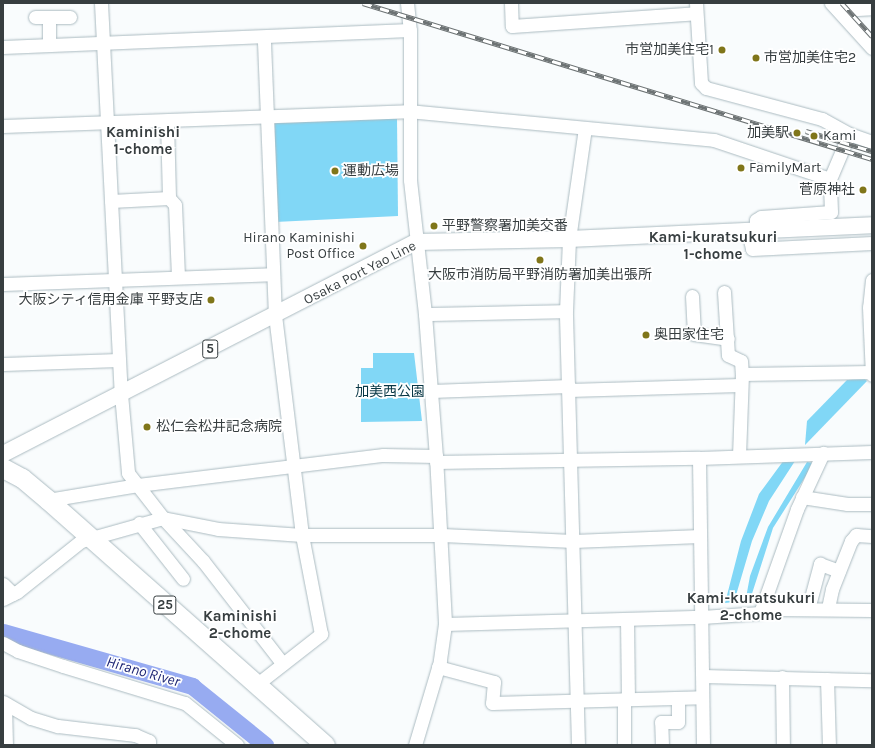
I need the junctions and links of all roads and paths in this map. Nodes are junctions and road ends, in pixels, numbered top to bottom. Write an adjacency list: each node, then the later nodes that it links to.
1 (101, 3): 12 (street)
2 (407, 3): 10 (street)
3 (511, 3): 6 (street)
4 (835, 7): 5 (street); 15 (street)
5 (870, 7)
6 (696, 8): 22 (street)
7 (49, 17): 8 (street); 9 (street); 13 (street)
8 (70, 17)
9 (34, 18)
10 (410, 30): 11 (street); 16 (street)
11 (264, 37): 12 (street); 17 (street)
12 (103, 43): 13 (street); 19 (street)
13 (50, 45): 14 (street)
14 (3, 47)
15 (872, 48)
16 (408, 111): 17 (street); 21 (street); 30 (street)
17 (266, 116): 18 (street); 32 (street)
18 (167, 121): 19 (street); 25 (street)
19 (108, 122): 20 (street); 26 (street)
20 (3, 126)
21 (585, 128): 24 (street); 29 (street)
22 (849, 134): 23 (street); 24 (street)
23 (872, 142)
24 (830, 179): 28 (street)
25 (169, 198): 26 (street); 33 (street)
26 (111, 201): 34 (street)
27 (872, 225): 28 (main road, Osaka Port Yao Line / 5)
28 (752, 231): 29 (main road, Osaka Port Yao Line / 5); 31 (street)
29 (569, 239): 30 (main road, Osaka Port Yao Line / 5); 40 (street)
30 (416, 242): 41 (street); 42 (main road, Osaka Port Yao Line / 5)
31 (872, 243)
32 (272, 274): 33 (street); 42 (street)
33 (178, 277): 34 (street)
34 (115, 279): 36 (street); 44 (street)
35 (872, 280): 39 (street)
36 (3, 284)
37 (724, 292): 43 (street)
38 (692, 296): 43 (street)
39 (870, 307): 46 (street)
40 (566, 311): 41 (street); 48 (street)
41 (425, 314): 49 (street)
42 (275, 316): 50 (main road, Osaka Port Yao Line / 5); 58 (street)
43 (728, 339): 47 (street)
44 (119, 360): 45 (street); 50 (street)
45 (3, 364)
46 (872, 373): 47 (street)
47 (741, 379): 48 (street); 54 (street)
48 (569, 388): 49 (street); 57 (street)
49 (431, 391): 56 (street)
50 (121, 394): 53 (main road, Osaka Port Yao Line / 5); 60 (street)
51 (872, 452): 52 (street)
52 (823, 453): 54 (street); 61 (street)
53 (3, 454)
54 (739, 456): 55 (street)
55 (699, 458): 57 (street); 68 (street)
56 (436, 459): 57 (street); 58 (street); 67 (street)
57 (570, 460): 71 (street)
58 (295, 465): 60 (street); 66 (street)
59 (3, 468): 62 (highway, 25)
60 (138, 486): 62 (street); 64 (street)
61 (802, 497): 63 (street); 79 (street)
62 (48, 500): 70 (highway, 25)
63 (872, 504)
64 (163, 518): 65 (street); 66 (street); 85 (street)
65 (139, 524): 70 (street); 73 (street)
66 (302, 534): 67 (street); 85 (street)
67 (442, 535): 71 (street); 83 (street)
68 (700, 536): 71 (street); 80 (street)
69 (872, 536): 72 (street)
70 (90, 538): 75 (street); 91 (highway, 25)
71 (573, 541): 82 (street)
72 (839, 571): 76 (street); 77 (street)
73 (183, 580)
74 (3, 584): 75 (street)
75 (8, 597)
76 (828, 608): 77 (street); 78 (street)
77 (808, 609): 79 (street)
78 (872, 610)
79 (760, 613): 80 (street)
80 (702, 617): 81 (street); 87 (street)
81 (627, 619): 82 (street); 94 (street)
82 (575, 620): 83 (street); 95 (street)
83 (445, 624): 86 (street)
84 (3, 643): 100 (street)
85 (283, 664): 91 (street)
86 (438, 667): 95 (street); 102 (street)
87 (703, 676): 88 (street); 92 (street)
88 (782, 678): 89 (street); 107 (street)
89 (827, 679): 90 (street); 108 (street)
90 (872, 680)
91 (256, 685): 101 (highway, 25)
92 (702, 697): 93 (street); 106 (street)
93 (678, 698): 94 (street); 105 (street)
94 (626, 699): 95 (street); 104 (street)
95 (576, 700): 103 (street)
96 (4, 703): 97 (street); 98 (street)
97 (135, 740): 99 (street)
98 (6, 745)
99 (149, 745)
100 (237, 745)
101 (324, 745)
102 (415, 745)
103 (578, 745)
104 (624, 745)
105 (662, 745)
106 (703, 745)
107 (783, 745)
108 (829, 745)

